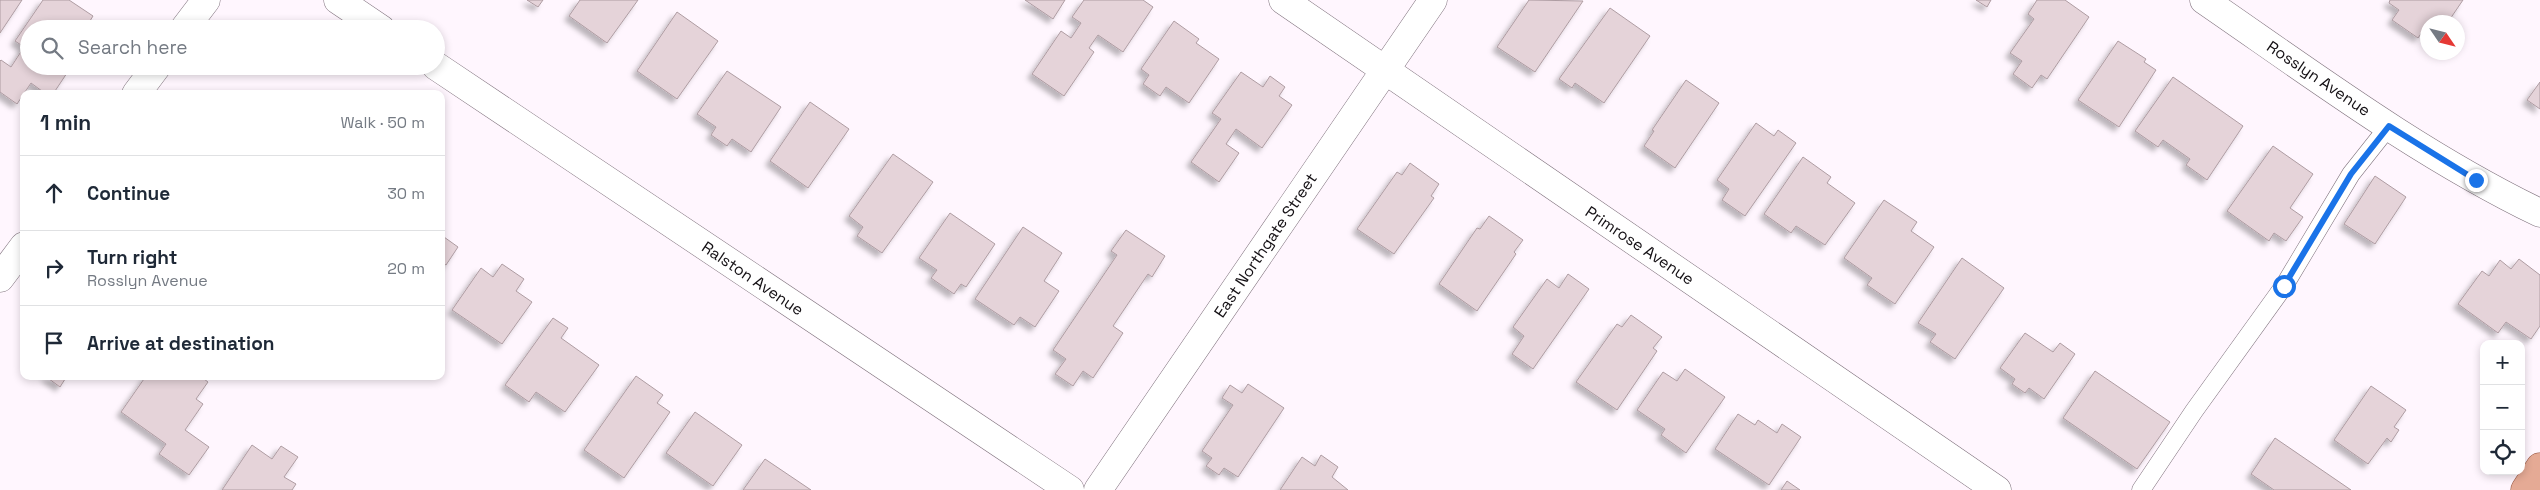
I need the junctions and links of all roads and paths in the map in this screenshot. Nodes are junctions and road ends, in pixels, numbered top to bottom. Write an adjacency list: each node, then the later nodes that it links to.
1 (206, 0): 6 (street)
2 (338, 0): 7 (street)
3 (1283, 0): 8 (street, Primrose Avenue)
4 (1433, 0): 8 (street, East Northgate Street)
5 (2204, 0): 12 (street, Rosslyn Avenue)
6 (191, 20)
7 (368, 20)
8 (1384, 69): 18 (street, East Northgate Street); 19 (street, Primrose Avenue)
9 (445, 72): 17 (street, Ralston Avenue)
10 (150, 75): 11 (street)
11 (139, 90)
12 (2389, 126): 13 (street, Rosslyn Avenue); 20 (lane)
13 (2540, 213)
14 (20, 251): 15 (street)
15 (0, 278)
16 (2540, 468): 21 (main road)
17 (1070, 490)
18 (1098, 490)
19 (1997, 490)
20 (2141, 490)
21 (2524, 490)

